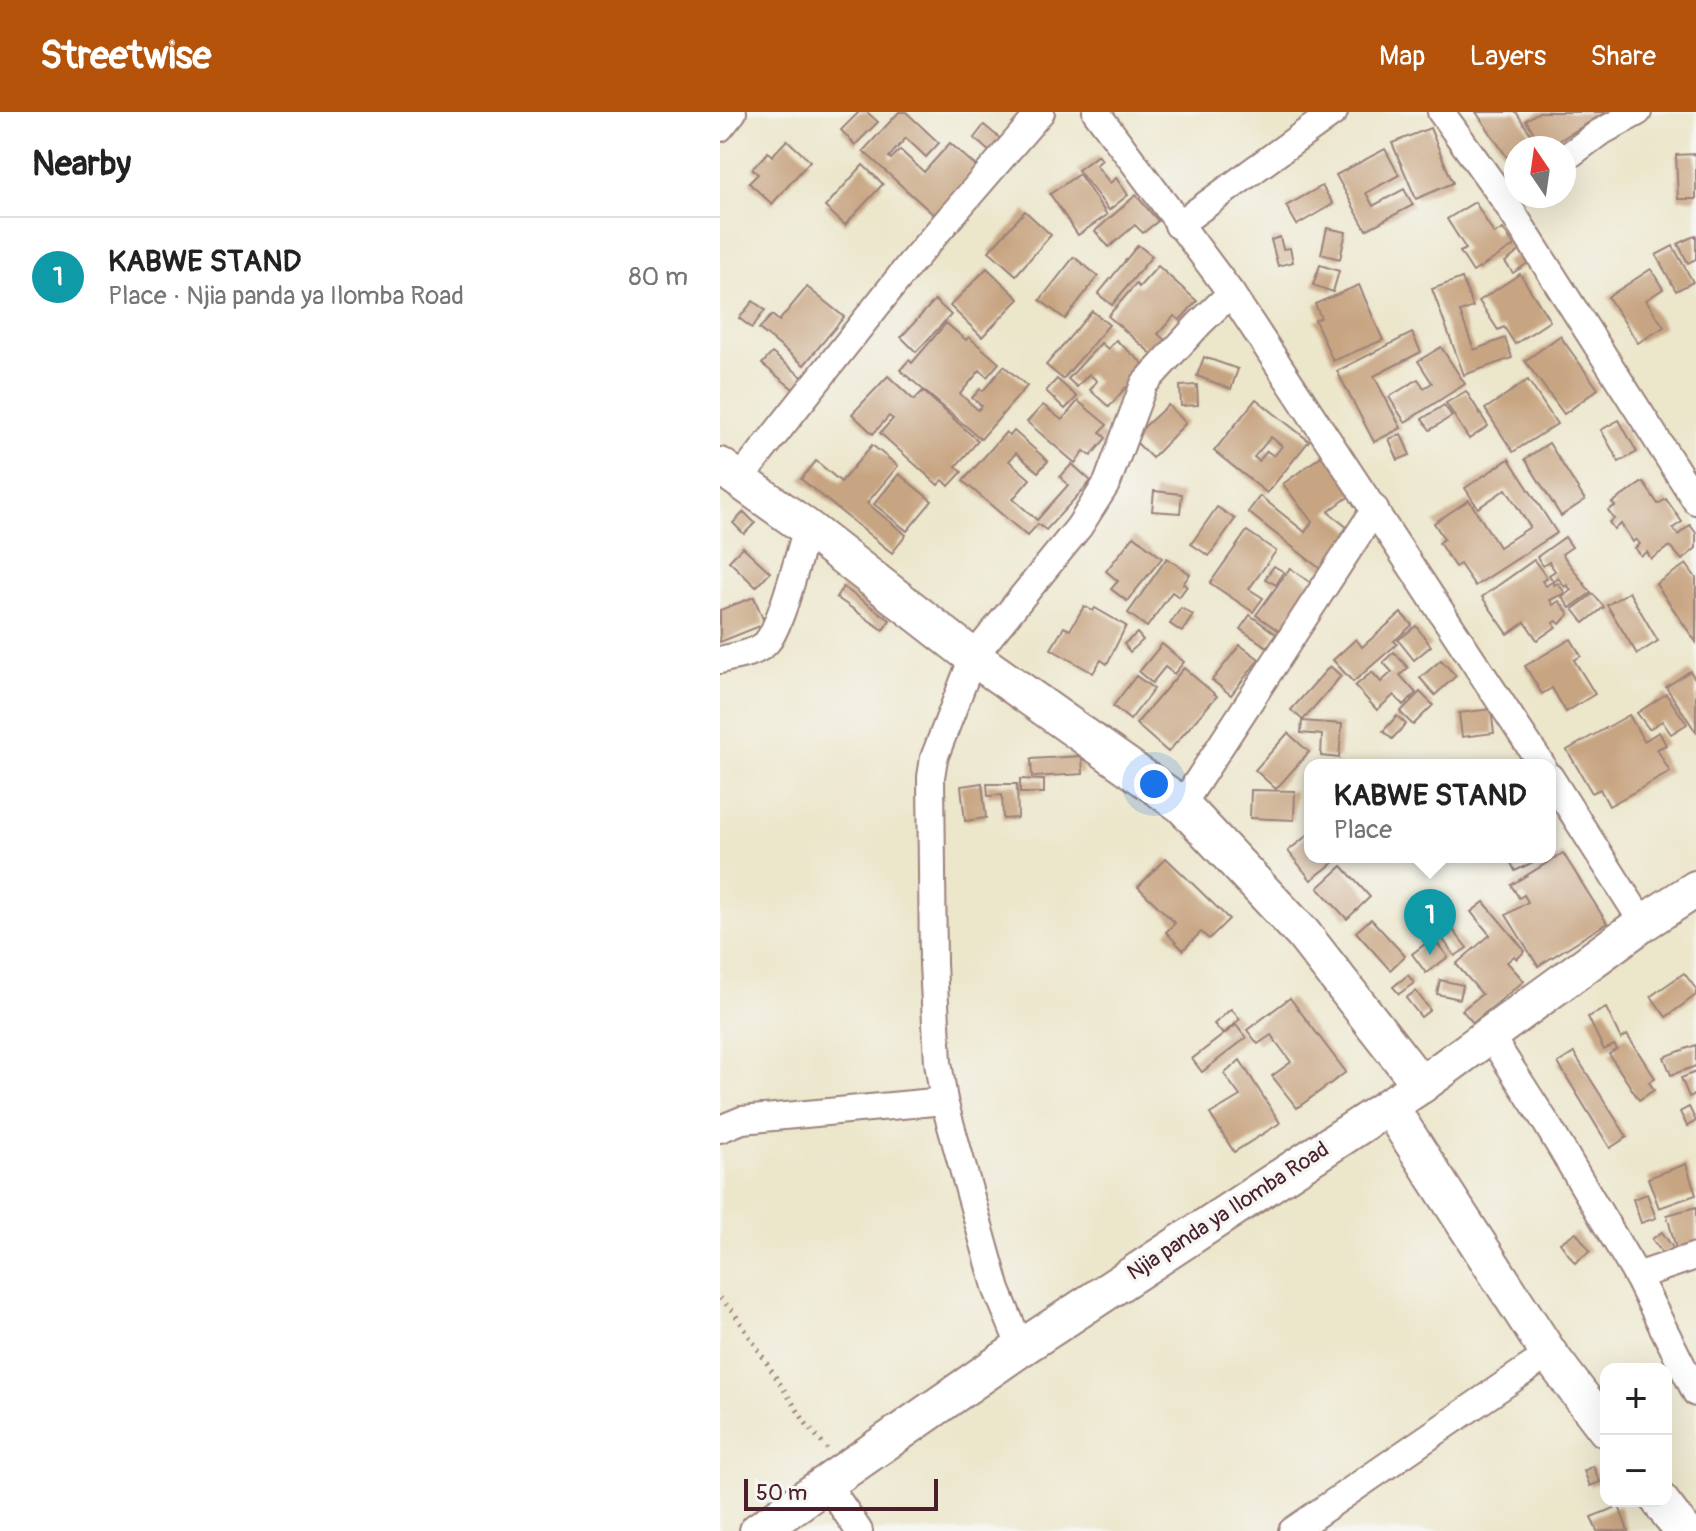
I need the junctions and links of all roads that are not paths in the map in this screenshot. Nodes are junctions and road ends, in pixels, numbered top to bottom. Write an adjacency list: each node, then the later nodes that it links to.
1 (733, 112): 7 (street)
2 (1041, 112): 13 (street)
3 (1096, 112): 11 (street)
4 (1334, 112): 11 (street)
5 (1441, 112): 9 (street)
6 (1638, 112): 8 (street)
7 (720, 128)
8 (1576, 150)
9 (1504, 188)
10 (1518, 208): 14 (street)
11 (1178, 225): 12 (street)
12 (1231, 293): 15 (street); 17 (street)
13 (729, 473): 16 (main road)
14 (1696, 501)
15 (1375, 509): 19 (street); 21 (street)
16 (807, 528): 17 (main road); 18 (street)
17 (973, 657): 21 (main road); 26 (street)
18 (720, 660)
19 (1538, 759)
20 (1556, 786): 23 (street)
21 (1182, 805): 25 (main road)
22 (1696, 889): 23 (main road, Njia panda ya Ilomba Road)
23 (1643, 923): 24 (main road, Njia panda ya Ilomba Road)
24 (1489, 1034): 25 (main road, Njia panda ya Ilomba Road); 30 (street)
25 (1421, 1085): 27 (main road, Njia panda ya Ilomba Road)
26 (944, 1101): 28 (street); 31 (street)
27 (1389, 1106): 31 (main road, Njia panda ya Ilomba Road); 32 (main road)
28 (720, 1129)
29 (1696, 1256): 30 (street)
30 (1637, 1276): 33 (street)
31 (1021, 1348): 35 (main road, Njia panda ya Ilomba Road)
32 (1549, 1354): 34 (main road); 39 (street)
33 (1696, 1393)
34 (1600, 1421)
35 (836, 1478): 37 (main road, Njia panda ya Ilomba Road); 38 (street)
36 (1665, 1507): 40 (main road)
37 (758, 1531)
38 (859, 1531)
39 (1292, 1531)
40 (1683, 1531)

